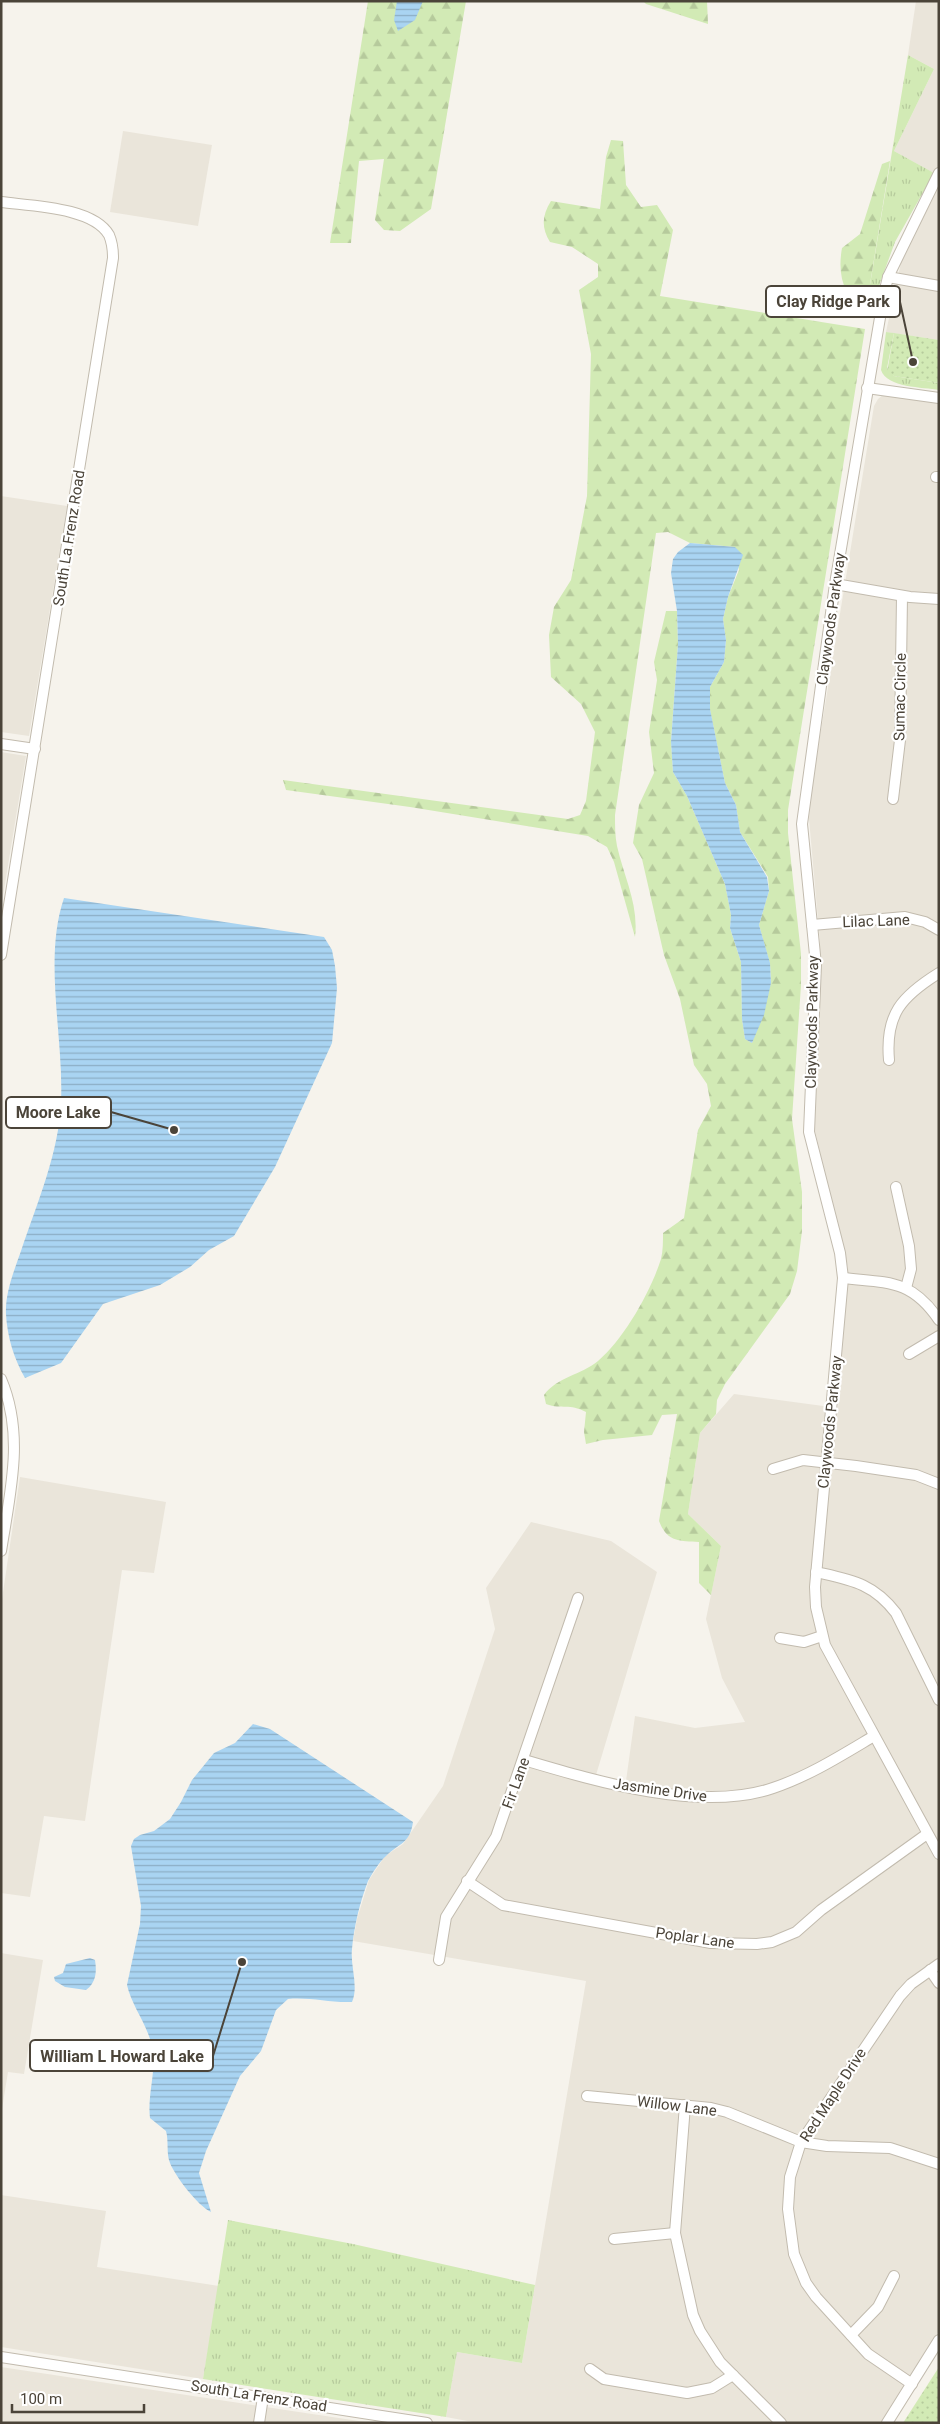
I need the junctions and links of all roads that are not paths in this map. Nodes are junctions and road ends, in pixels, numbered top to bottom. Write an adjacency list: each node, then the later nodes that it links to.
1 (939, 173): 3 (street, Claywoods Parkway)
2 (1, 202): 11 (street, South La Frenz Road)
3 (888, 277): 4 (street); 5 (street, Claywoods Parkway)
4 (939, 286)
5 (867, 388): 6 (street); 7 (street, Claywoods Parkway)
6 (939, 398)
7 (835, 584): 8 (street); 13 (street, Claywoods Parkway)
8 (902, 596): 9 (street); 12 (street, Sumac Circle)
9 (939, 599)
10 (1, 744): 11 (street)
11 (35, 749): 15 (street, South La Frenz Road)
12 (893, 799)
13 (812, 925): 14 (street, Lilac Lane); 19 (street, Claywoods Parkway)
14 (939, 930)
15 (1, 955)
16 (939, 973): 17 (street)
17 (889, 1060)
18 (896, 1187): 20 (street)
19 (843, 1278): 20 (street); 25 (street, Claywoods Parkway)
20 (906, 1288): 21 (street)
21 (939, 1320)
22 (939, 1336): 23 (street)
23 (909, 1354)
24 (1, 1379): 28 (street)
25 (825, 1462): 26 (street); 27 (street); 29 (street, Claywoods Parkway)
26 (772, 1469)
27 (939, 1484)
28 (1, 1551)
29 (816, 1572): 31 (street, Claywoods Parkway); 33 (street)
30 (578, 1598): 35 (street, Fir Lane)
31 (822, 1636): 32 (street); 34 (street, Claywoods Parkway)
32 (780, 1638)
33 (939, 1700)
34 (874, 1736): 35 (street, Jasmine Drive); 36 (street, Claywoods Parkway)
35 (524, 1760): 38 (street, Fir Lane)
36 (927, 1834): 37 (street, Claywoods Parkway); 38 (street, Poplar Lane)
37 (939, 1854)
38 (467, 1881): 39 (street, Fir Lane)
39 (439, 1960)
40 (939, 1964): 41 (street, Red Maple Drive)
41 (930, 1970): 42 (street); 45 (street, Red Maple Drive)
42 (939, 1983)
43 (587, 2096): 44 (street, Willow Lane)
44 (685, 2106): 45 (street, Willow Lane); 47 (street)
45 (801, 2142): 46 (street, Willow Lane); 50 (street, Red Maple Drive)
46 (939, 2164)
47 (675, 2233): 48 (street); 54 (street)
48 (614, 2239)
49 (894, 2276): 50 (street)
50 (851, 2335): 55 (street, Red Maple Drive)
51 (939, 2340): 55 (street)
52 (1, 2357): 56 (street, South La Frenz Road)
53 (590, 2369): 54 (street)
54 (733, 2375): 59 (street)
55 (912, 2384): 60 (street)
56 (263, 2396): 57 (street); 58 (street, South La Frenz Road)
57 (259, 2423)
58 (428, 2423)
59 (781, 2423)
60 (887, 2423)

